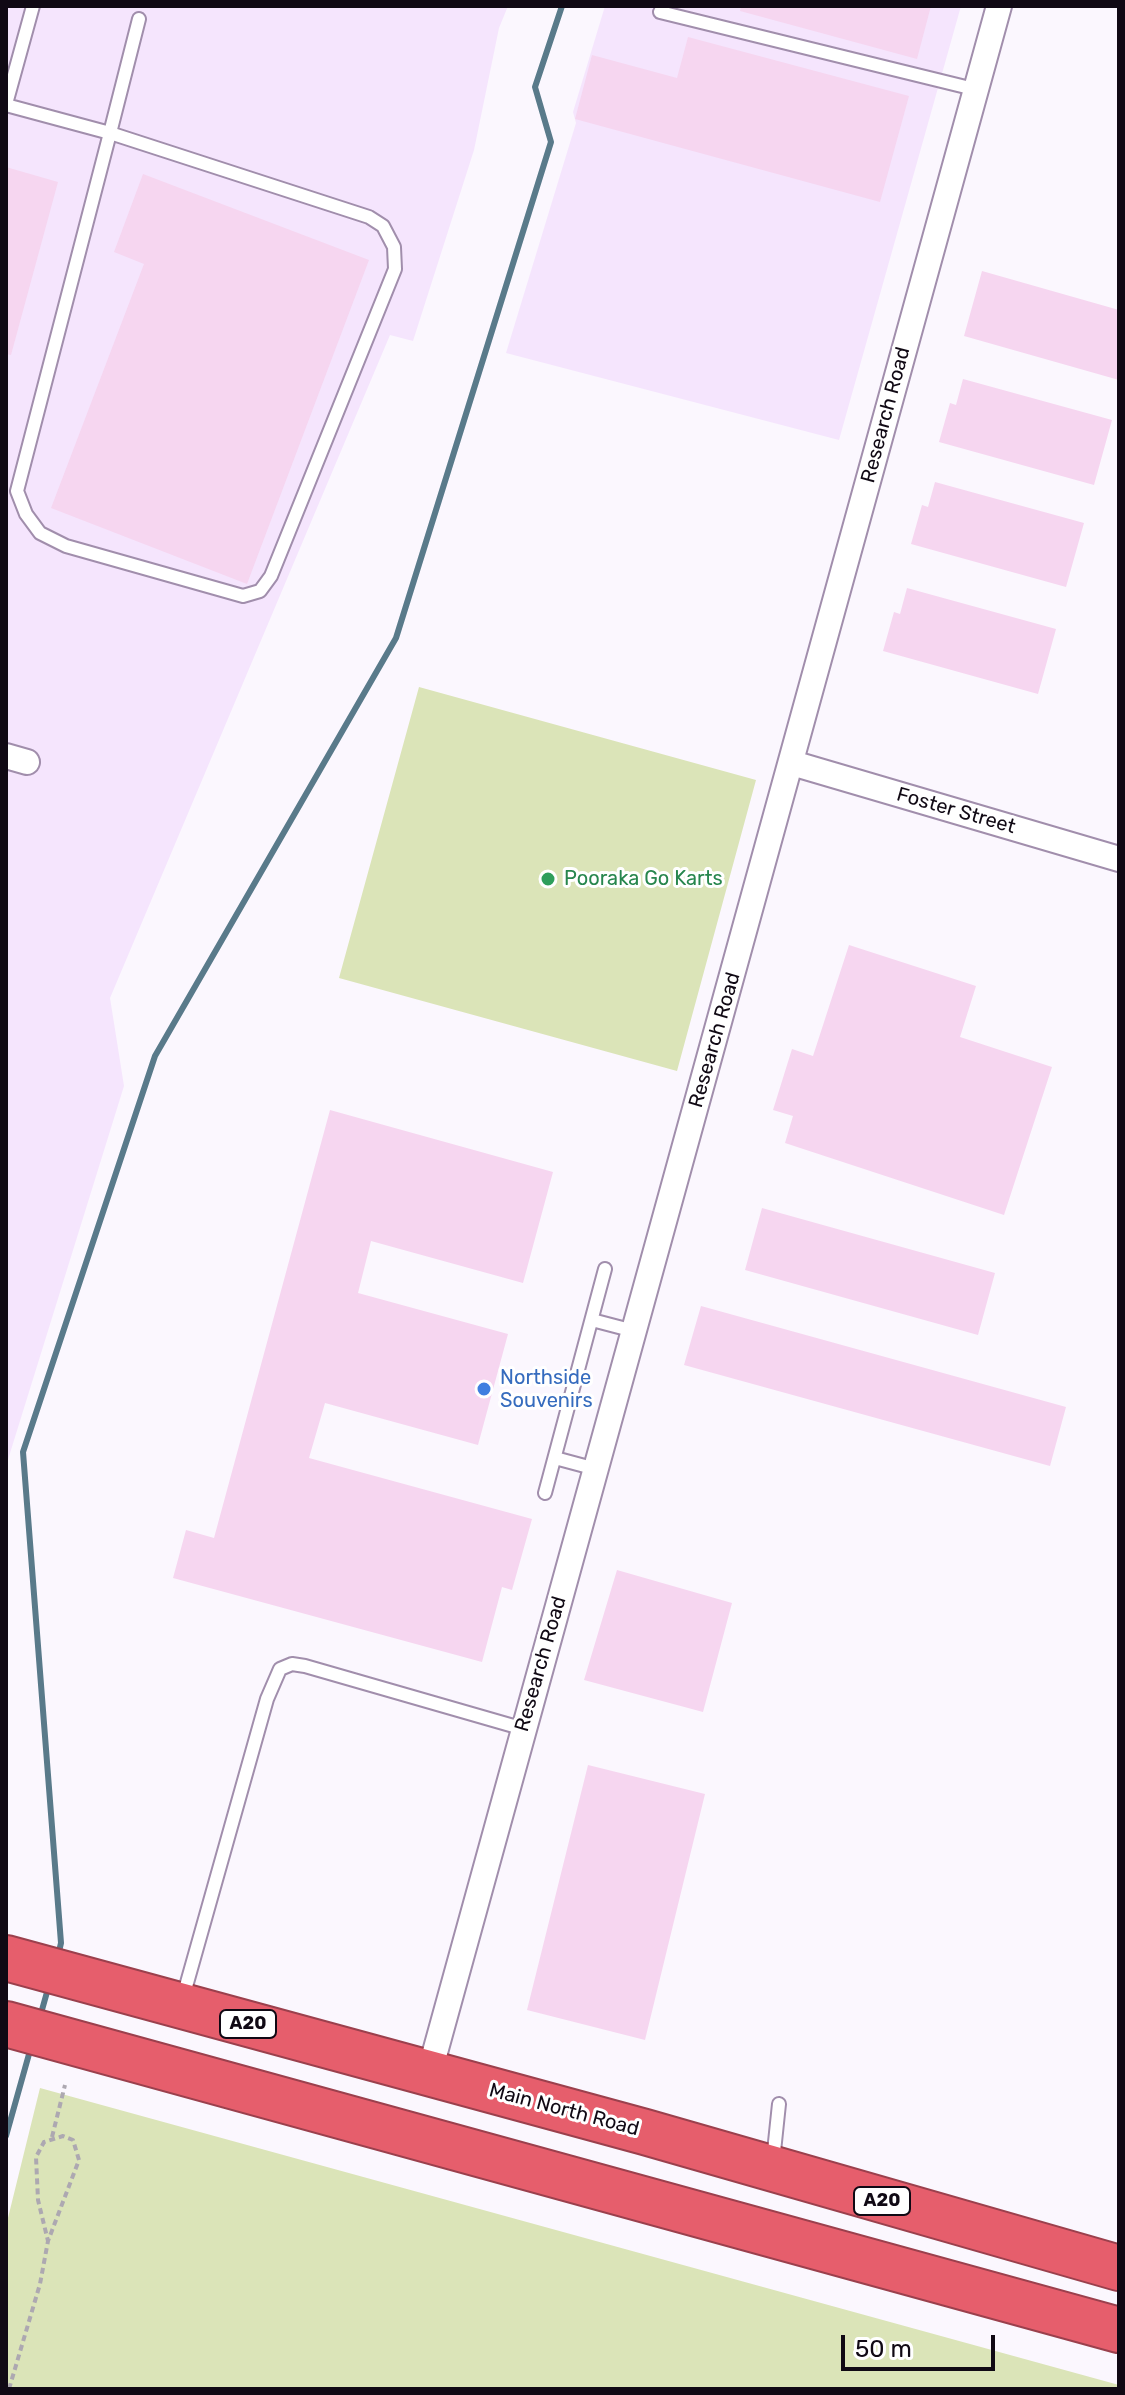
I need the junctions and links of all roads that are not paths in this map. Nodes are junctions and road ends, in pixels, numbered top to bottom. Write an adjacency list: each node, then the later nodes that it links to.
1 (33, 6): 6 (lane)
2 (999, 6): 5 (street, Research Road)
3 (660, 12): 5 (lane)
4 (139, 19): 7 (lane)
5 (974, 89): 8 (street, Research Road)
6 (6, 104): 7 (lane)
7 (110, 133): 7 (lane)
8 (792, 763): 9 (street, Foster Street); 12 (street, Research Road)
9 (1119, 859)
10 (605, 1269): 11 (lane)
11 (592, 1320): 12 (lane); 13 (lane)
12 (634, 1331): 14 (street, Research Road)
13 (555, 1458): 14 (lane); 15 (lane)
14 (596, 1469): 16 (street, Research Road)
15 (545, 1493)
16 (524, 1729): 18 (lane); 20 (street, Research Road)
17 (37, 1966): 18 (highway, Main North Road / A20)
18 (181, 2006): 20 (highway, Main North Road / A20)
19 (26, 2030): 21 (highway)
20 (429, 2074): 21 (highway); 23 (highway); 24 (highway, Main North Road / A20)
21 (300, 2104): 23 (highway)
22 (779, 2104): 24 (lane)
23 (483, 2155): 26 (highway)
24 (772, 2170): 25 (highway, Main North Road / A20)
25 (1119, 2268)
26 (1119, 2330)

